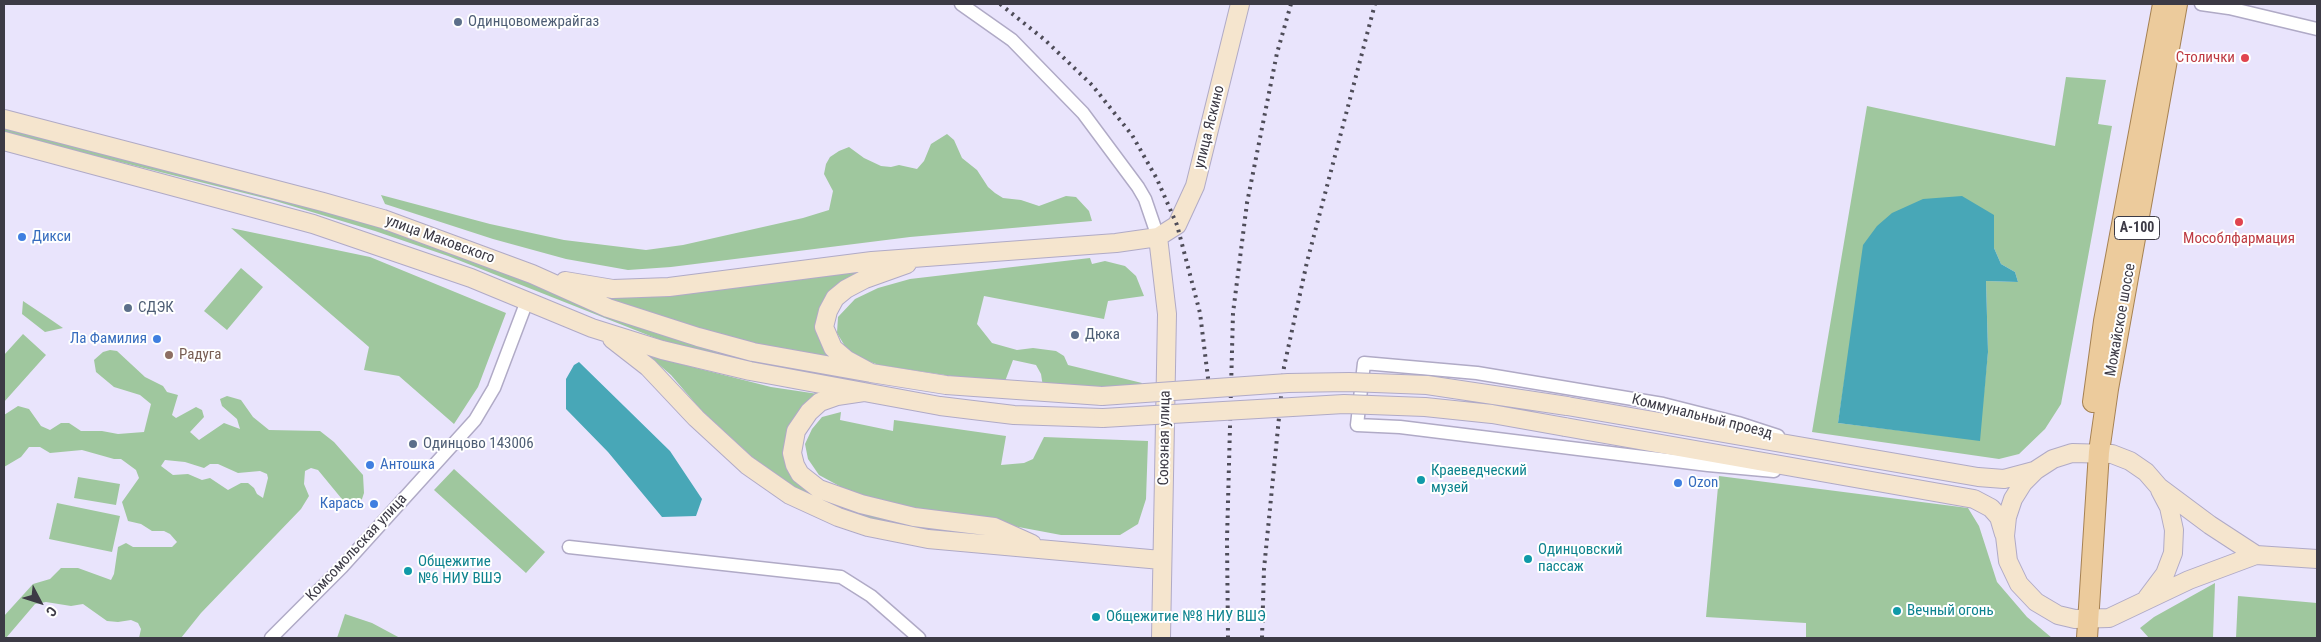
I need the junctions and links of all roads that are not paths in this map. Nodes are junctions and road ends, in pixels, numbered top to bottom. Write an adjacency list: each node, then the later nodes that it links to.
1 (961, 4): 9 (street)
2 (1240, 4): 9 (main road, улица Яскино)
3 (2163, 4): 17 (main road, Можайское шоссе / А-100)
4 (2177, 4): 17 (main road, Можайское шоссе / А-100)
5 (2200, 4): 6 (street)
6 (2317, 29)
7 (4, 119): 11 (main road, улица Маковского)
8 (4, 141): 12 (main road, улица Маковского)
9 (1158, 238): 10 (main road); 30 (main road, Союзная улица)
10 (924, 258): 11 (main road); 14 (main road)
11 (532, 274): 14 (main road, улица Маковского)
12 (527, 301): 13 (main road, улица Маковского); 33 (street, Комсомольская улица)
13 (592, 328): 15 (main road, улица Маковского); 27 (main road)
14 (871, 373): 16 (main road, улица Маковского, bridge)
15 (864, 392): 19 (main road, улица Маковского, bridge); 27 (main road)
16 (1801, 446): 18 (main road, Коммунальный проезд); 19 (street); 20 (street, Коммунальный проезд)
17 (2093, 452): 21 (main road); 24 (main road); 32 (main road, Можайское шоссе / А-100)
18 (1875, 459): 21 (main road, Коммунальный проезд); 23 (street)
19 (1797, 469): 22 (main road, улица Маковского)
20 (1756, 470): 22 (street); 23 (street)
21 (2036, 470): 25 (main road)
22 (1826, 474): 23 (main road)
23 (1871, 482): 25 (main road)
24 (2159, 487): 28 (main road); 31 (main road)
25 (2005, 536): 32 (main road)
26 (569, 547): 34 (street)
27 (1044, 549): 30 (main road)
28 (2256, 554): 29 (main road); 31 (main road)
29 (2317, 559)
30 (1161, 560): 35 (main road, Союзная улица)
31 (2135, 608): 32 (main road)
32 (2081, 629)
33 (271, 638)
34 (919, 638)
35 (1161, 638)

